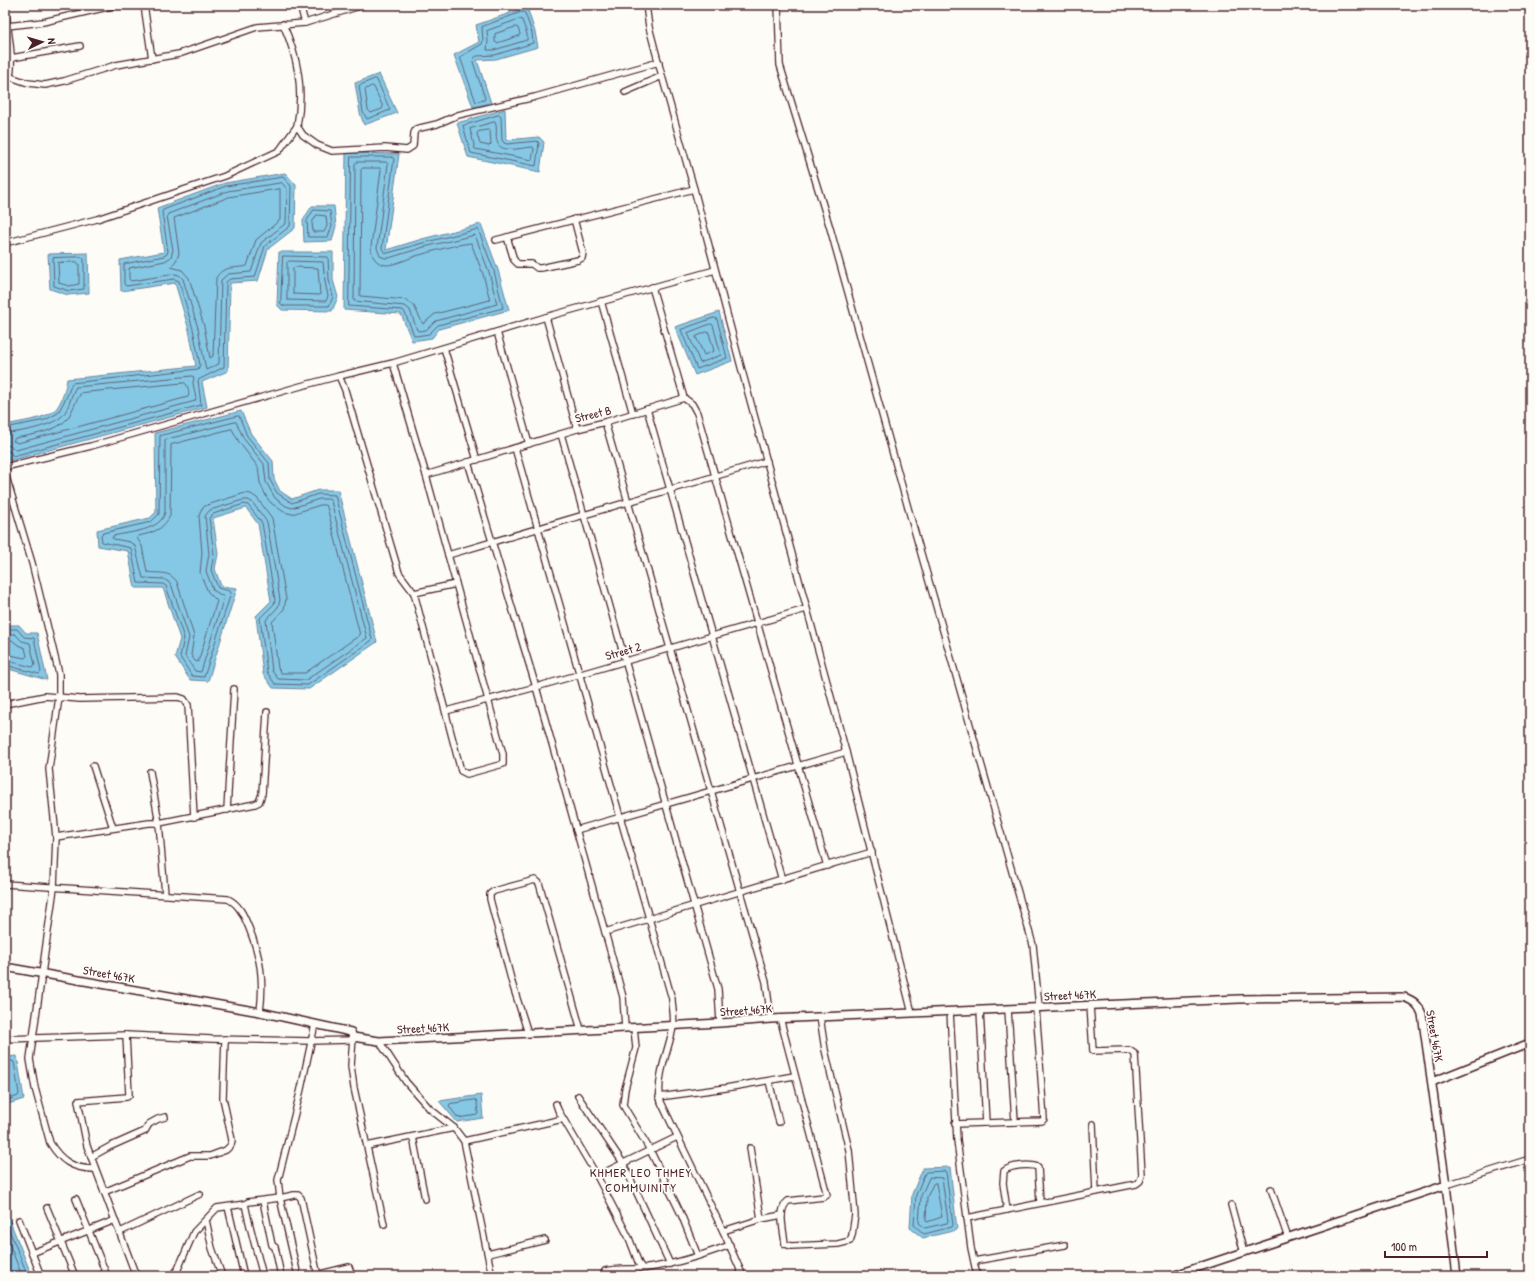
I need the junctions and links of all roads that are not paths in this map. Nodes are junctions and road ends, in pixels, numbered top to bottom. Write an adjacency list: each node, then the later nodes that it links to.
1 (116, 5): 11 (street)
2 (144, 5): 14 (street)
3 (300, 5): 9 (street)
4 (363, 5): 8 (street)
5 (646, 5): 15 (street)
6 (778, 5): 96 (street)
7 (5, 7): 11 (street)
8 (351, 7): 9 (street)
9 (305, 23): 10 (street)
10 (283, 24): 14 (street); 19 (street)
11 (7, 26): 13 (street)
12 (80, 46): 13 (street)
13 (11, 58): 16 (street)
14 (152, 59): 16 (street)
15 (659, 62): 17 (street); 19 (street)
16 (7, 75)
17 (662, 76): 18 (street); 20 (street)
18 (625, 92)
19 (297, 126): 24 (street)
20 (694, 189): 21 (street); 25 (street)
21 (574, 219): 22 (street); 22 (street)
22 (507, 237): 23 (street)
23 (496, 240)
24 (5, 243)
25 (715, 270): 26 (street); 42 (street)
26 (652, 287): 27 (street); 33 (street)
27 (601, 301): 28 (street); 35 (street)
28 (546, 317): 29 (street); 37 (street)
29 (497, 332): 30 (street); 39 (street)
30 (444, 348): 31 (street); 41 (street)
31 (393, 363): 32 (street); 46 (street)
32 (339, 376): 44 (street); 55 (street)
33 (684, 398): 34 (street, Street B); 47 (street)
34 (647, 409): 35 (street, Street B); 48 (street)
35 (633, 414): 36 (street, Street B)
36 (605, 422): 37 (street, Street B); 49 (street)
37 (577, 429): 38 (street, Street B)
38 (561, 434): 39 (street, Street B); 50 (street)
39 (529, 444): 40 (street, Street B)
40 (515, 448): 41 (street, Street B); 51 (street)
41 (477, 460): 43 (street, Street B)
42 (767, 461): 47 (street); 56 (street)
43 (468, 462): 46 (street, Street B); 52 (street)
44 (5, 467)
45 (5, 473): 64 (street)
46 (426, 475): 53 (street)
47 (714, 476): 48 (street); 57 (street)
48 (670, 490): 49 (street); 58 (street)
49 (628, 502): 50 (street); 59 (street)
50 (584, 515): 51 (street); 60 (street)
51 (538, 528): 52 (street); 61 (street)
52 (492, 542): 53 (street); 62 (street)
53 (448, 555): 54 (street)
54 (456, 584): 55 (street); 65 (street)
55 (414, 593): 67 (street)
56 (806, 609): 57 (street, Street 2); 69 (street)
57 (758, 623): 58 (street, Street 2); 70 (street)
58 (712, 636): 59 (street, Street 2); 73 (street)
59 (670, 648): 60 (street, Street 2); 74 (street)
60 (625, 662): 61 (street, Street 2); 75 (street)
61 (579, 675): 62 (street, Street 2); 78 (street)
62 (536, 687): 65 (street, Street 2); 81 (street)
63 (234, 689): 76 (street)
64 (59, 697): 66 (street); 77 (street); 82 (street)
65 (488, 700): 67 (street, Street 2); 67 (street)
66 (5, 704)
67 (446, 711)
68 (267, 712): 76 (street)
69 (846, 752): 70 (street); 83 (street)
70 (798, 765): 73 (street); 84 (street)
71 (93, 766): 80 (street)
72 (150, 772): 79 (street)
73 (753, 779): 74 (street); 85 (street)
74 (711, 791): 75 (street); 88 (street)
75 (665, 804): 78 (street); 90 (street)
76 (227, 810): 77 (street)
77 (194, 817): 79 (street)
78 (620, 817): 81 (street); 91 (street)
79 (159, 823): 80 (street); 89 (street)
80 (113, 828): 82 (street)
81 (576, 830): 92 (street)
82 (56, 837): 87 (street)
83 (872, 852): 84 (street); 101 (street)
84 (827, 866): 85 (street)
85 (782, 880): 88 (street)
86 (5, 884): 87 (street)
87 (54, 888): 89 (street); 94 (street)
88 (740, 892): 90 (street); 104 (street)
89 (165, 894): 100 (street)
90 (694, 905): 91 (street); 105 (street)
91 (649, 919): 92 (street); 107 (street)
92 (605, 932): 108 (street)
93 (5, 967): 94 (street, Street 467K)
94 (42, 973): 100 (street, Street 467K); 114 (street)
95 (1090, 1005): 96 (street, Street 467K); 122 (street, Street 467K); 148 (street)
96 (1038, 1007): 97 (street, Street 467K); 129 (street)
97 (1008, 1009): 98 (street, Street 467K); 129 (street)
98 (980, 1010): 99 (street, Street 467K); 130 (street)
99 (950, 1011): 101 (street, Street 467K); 131 (street)
100 (260, 1012): 106 (street, Street 467K)
101 (912, 1013): 102 (street, Street 467K)
102 (820, 1017): 103 (street, Street 467K); 160 (street)
103 (780, 1018): 104 (street, Street 467K); 120 (street)
104 (771, 1019): 105 (street, Street 467K)
105 (720, 1023): 107 (street, Street 467K)
106 (315, 1024): 113 (street, Street 467K); 117 (street)
107 (673, 1025): 109 (street, Street 467K); 124 (street)
108 (625, 1028): 109 (street, Street 467K); 110 (street, Street 467K)
109 (634, 1028): 139 (street)
110 (581, 1030): 111 (street, Street 467K); 111 (street)
111 (528, 1033): 118 (street, Street 467K)
112 (126, 1035): 114 (street); 116 (street); 140 (street)
113 (353, 1037): 117 (street); 118 (street, Street 467K); 137 (street)
114 (33, 1038): 115 (street); 143 (street)
115 (5, 1039)
116 (225, 1040): 117 (street); 147 (street)
117 (311, 1041): 150 (street)
118 (379, 1041): 133 (street)
119 (1530, 1043): 122 (street)
120 (794, 1076): 121 (street); 160 (street)
121 (769, 1081): 124 (street); 128 (street)
122 (1432, 1082): 145 (street, Street 467K)
123 (578, 1096): 142 (street)
124 (660, 1097): 135 (street)
125 (556, 1104): 127 (street)
126 (165, 1117): 140 (street)
127 (563, 1119): 136 (street); 144 (street)
128 (779, 1122)
129 (1015, 1122): 130 (street)
130 (986, 1123): 131 (street)
131 (955, 1124): 161 (street)
132 (1093, 1124): 148 (street)
133 (454, 1128): 134 (street); 136 (street)
134 (413, 1137): 137 (street); 152 (street)
135 (677, 1137): 139 (street); 168 (street)
136 (464, 1141): 177 (street)
137 (367, 1146): 166 (street)
138 (750, 1148): 162 (street)
139 (650, 1150): 142 (street); 178 (street)
140 (91, 1158): 143 (street)
141 (1530, 1159): 145 (street)
142 (623, 1163): 144 (street); 180 (street)
143 (95, 1168): 147 (street)
144 (597, 1176): 181 (street)
145 (1446, 1185): 170 (street); 200 (street, Street 467K)
146 (1271, 1189): 170 (street)
147 (104, 1192): 164 (street)
148 (1096, 1192): 154 (street)
149 (200, 1194): 169 (street)
150 (280, 1198): 153 (street); 192 (street); 193 (street)
151 (76, 1199): 167 (street)
152 (425, 1199)
153 (263, 1200): 155 (street); 191 (street)
154 (1040, 1203): 159 (street); 159 (street)
155 (245, 1204): 157 (street); 190 (street)
156 (1231, 1205): 176 (street)
157 (228, 1206): 165 (street); 189 (street)
158 (47, 1208): 172 (street)
159 (1006, 1210): 161 (street)
160 (782, 1215): 162 (street)
161 (967, 1218): 179 (street)
162 (761, 1219): 168 (street)
163 (19, 1220): 175 (street)
164 (115, 1220): 167 (street); 169 (street)
165 (206, 1220): 187 (street); 188 (street)
166 (384, 1224)
167 (88, 1231): 172 (street); 185 (street)
168 (723, 1231): 173 (street)
169 (120, 1232): 186 (street)
170 (1288, 1238): 176 (street)
171 (545, 1240): 177 (street)
172 (61, 1241): 175 (street); 184 (street)
173 (730, 1245): 178 (street); 197 (street)
174 (1065, 1245): 179 (street)
175 (32, 1253): 183 (street)
176 (1244, 1253): 199 (street)
177 (488, 1254): 195 (street)
178 (698, 1256): 180 (street)
179 (974, 1261): 198 (street)
180 (670, 1264): 181 (street)
181 (642, 1268): 196 (street)
182 (336, 1273): 193 (street); 194 (street)
183 (41, 1276)
184 (76, 1276)
185 (107, 1276)
186 (136, 1276)
187 (172, 1276)
188 (222, 1276)
189 (244, 1276)
190 (263, 1276)
191 (281, 1276)
192 (298, 1276)
193 (316, 1276)
194 (352, 1276)
195 (492, 1276)
196 (603, 1276)
197 (743, 1276)
198 (977, 1276)
199 (1172, 1276)
200 (1457, 1276)

